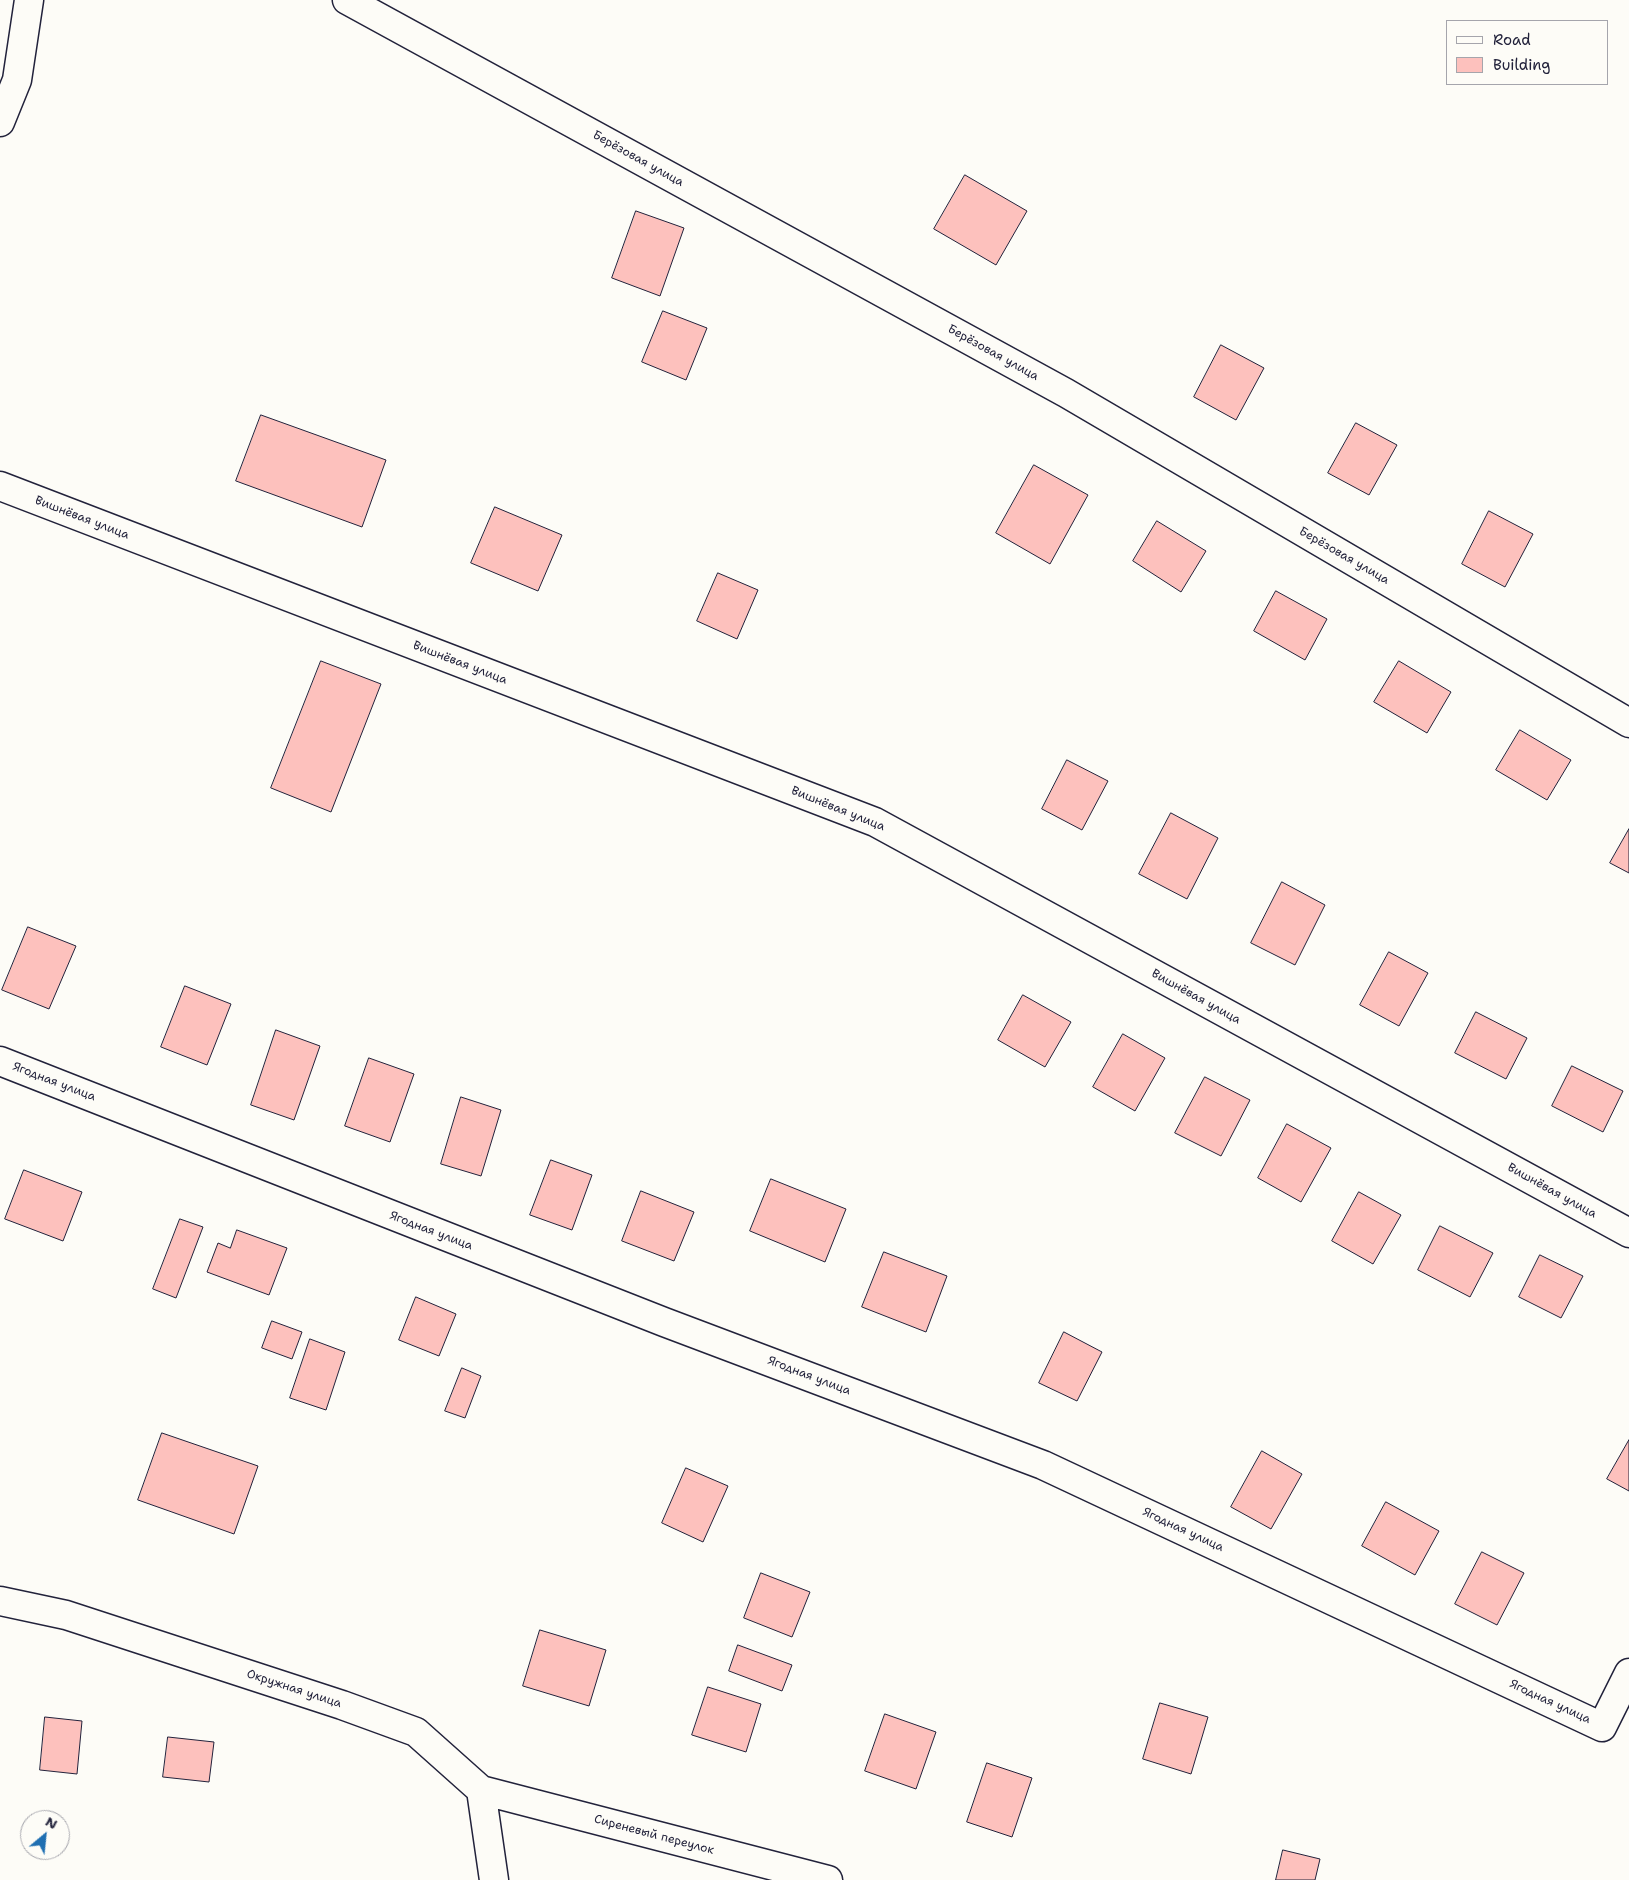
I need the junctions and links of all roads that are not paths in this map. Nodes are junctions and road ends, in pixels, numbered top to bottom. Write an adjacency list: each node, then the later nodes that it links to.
1 (29, 0): 3 (street)
2 (347, 0): 5 (street, Берёзовая улица)
3 (0, 122)
4 (0, 486): 7 (street, Вишнёвая улица)
5 (1629, 723)
6 (0, 1061): 9 (street, Ягодная улица)
7 (1629, 1234)
8 (0, 1601): 10 (street, Окружная улица)
9 (1629, 1673)
10 (481, 1790): 11 (street); 12 (street, Сиреневый переулок)
11 (494, 1880)
12 (828, 1880)

